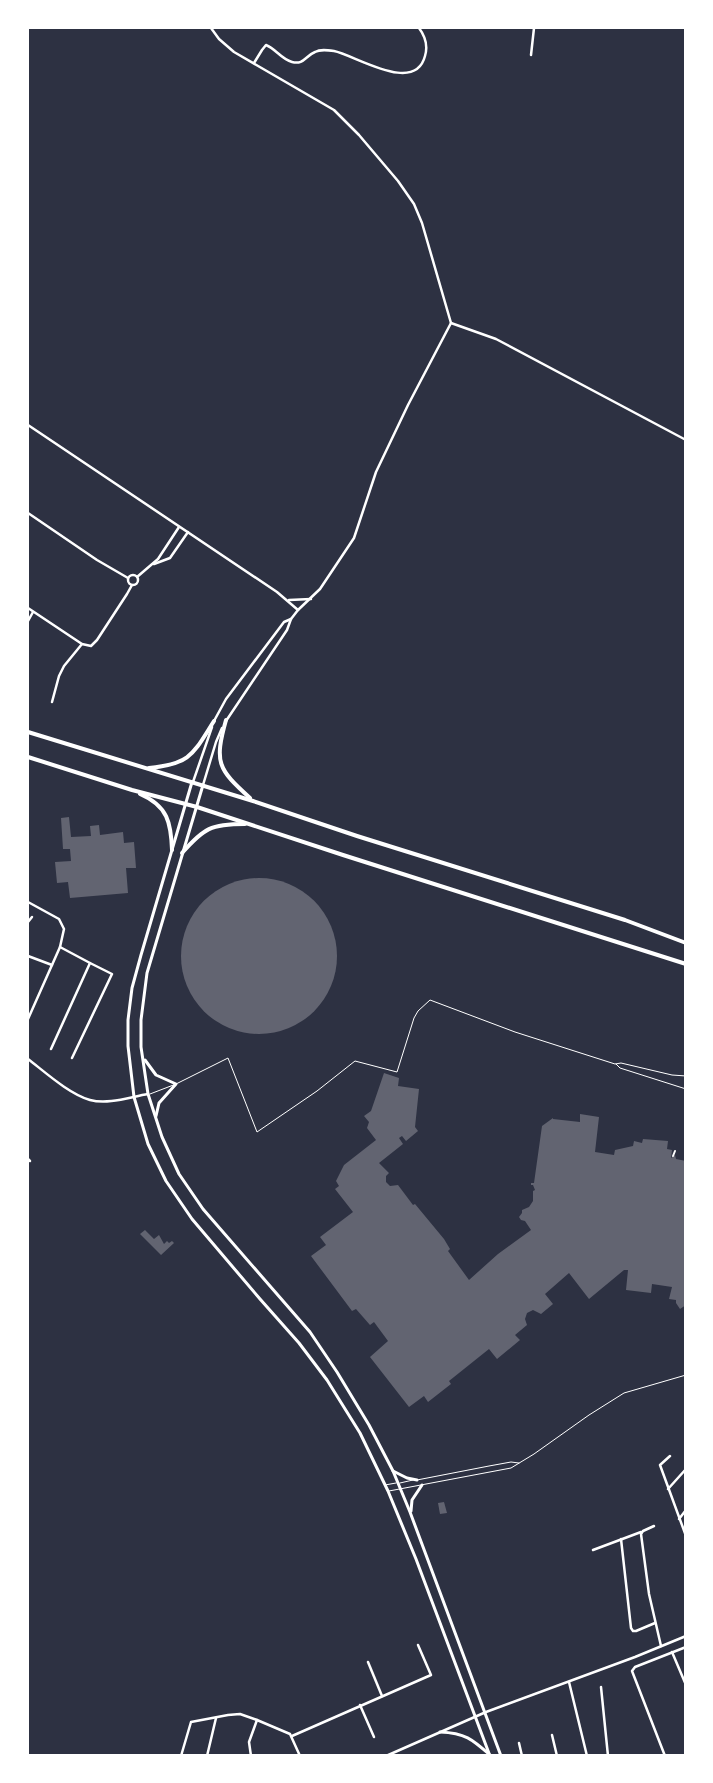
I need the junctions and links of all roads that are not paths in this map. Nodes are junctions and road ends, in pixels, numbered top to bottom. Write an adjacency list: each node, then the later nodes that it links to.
1 (211, 28): 5 (street)
2 (419, 28): 5 (street)
3 (534, 28): 4 (street)
4 (531, 55)
5 (254, 63): 6 (street)
6 (451, 322): 8 (street); 16 (street)
7 (28, 425): 10 (street)
8 (686, 440)
9 (28, 512): 14 (street)
10 (179, 526): 11 (street); 12 (street)
11 (188, 532): 12 (street); 17 (street)
12 (153, 564): 13 (street)
13 (137, 577): 14 (street); 15 (street)
14 (128, 578): 15 (street)
15 (132, 585): 23 (street)
16 (311, 599): 17 (street); 19 (street)
17 (287, 600): 19 (street)
18 (28, 608): 20 (street)
19 (298, 610): 21 (street)
20 (33, 612): 22 (street); 23 (street)
21 (291, 619): 25 (street); 26 (street)
22 (28, 621)
23 (82, 644): 24 (street)
24 (52, 702)
25 (226, 720): 31 (street); 33 (main road)
26 (214, 721): 29 (main road); 30 (street)
27 (28, 732): 29 (main road)
28 (28, 756): 32 (main road)
29 (147, 768): 30 (main road)
30 (192, 782): 31 (main road); 34 (street)
31 (203, 785): 33 (main road); 35 (street)
32 (132, 790): 34 (main road); 37 (main road)
33 (252, 801): 42 (main road)
34 (186, 804): 35 (main road); 37 (street)
35 (197, 807): 36 (main road); 38 (street)
36 (250, 824): 38 (main road); 45 (main road)
37 (172, 850): 61 (street)
38 (182, 853): 52 (street)
39 (28, 902): 43 (street)
40 (32, 917): 41 (street)
41 (28, 922)
42 (686, 943)
43 (60, 947): 46 (street); 48 (street)
44 (28, 956): 48 (street)
45 (677, 960): 47 (main road); 49 (main road)
46 (90, 963): 51 (street); 53 (street)
47 (686, 964)
48 (52, 965): 50 (street)
49 (686, 968)
50 (28, 1019)
51 (51, 1049)
52 (143, 1057): 58 (street); 60 (street)
53 (72, 1058)
54 (28, 1059): 61 (street)
55 (615, 1064): 56 (lane); 58 (lane); 59 (lane)
56 (686, 1076)
57 (686, 1080): 59 (lane)
58 (176, 1084): 60 (lane); 62 (street)
59 (686, 1088)
60 (148, 1094): 61 (street); 62 (street)
61 (134, 1097): 73 (street)
62 (157, 1121): 69 (street)
63 (675, 1151): 64 (street)
64 (673, 1156)
65 (686, 1374): 67 (lane)
66 (670, 1456): 75 (street)
67 (520, 1463): 70 (lane); 72 (lane)
68 (686, 1469): 75 (street)
69 (393, 1471): 70 (street); 71 (street)
70 (417, 1480): 71 (lane)
71 (398, 1483): 73 (lane); 74 (street)
72 (422, 1484): 74 (lane); 78 (street)
73 (385, 1485): 76 (street)
74 (400, 1488): 76 (lane); 78 (street)
75 (668, 1489): 79 (street)
76 (388, 1491): 98 (street)
77 (686, 1510): 79 (street)
78 (410, 1512): 97 (street)
79 (679, 1519): 82 (street)
80 (654, 1526): 81 (street)
81 (641, 1532): 83 (street); 85 (street)
82 (686, 1536)
83 (622, 1539): 84 (street); 85 (street)
84 (593, 1550)
85 (655, 1623): 88 (street)
86 (686, 1636): 88 (street)
87 (418, 1645): 95 (street)
88 (661, 1646): 92 (street)
89 (686, 1646): 90 (street)
90 (672, 1652): 93 (street); 117 (street)
91 (368, 1662): 95 (street)
92 (569, 1682): 97 (street); 115 (street)
93 (686, 1684)
94 (601, 1687): 116 (street)
95 (382, 1696): 96 (street)
96 (360, 1705): 103 (street); 104 (street)
97 (486, 1712): 98 (street); 112 (street)
98 (476, 1716): 101 (street); 111 (street)
99 (216, 1718): 100 (street); 106 (street); 107 (street)
100 (257, 1720): 103 (street); 108 (street)
101 (440, 1732): 110 (street); 111 (street)
102 (552, 1735): 114 (street)
103 (292, 1736): 109 (street)
104 (374, 1737)
105 (519, 1743): 113 (street)
106 (181, 1756)
107 (207, 1756)
108 (251, 1756)
109 (300, 1756)
110 (386, 1756)
111 (490, 1756)
112 (501, 1756)
113 (522, 1756)
114 (557, 1756)
115 (587, 1756)
116 (608, 1756)
117 (665, 1756)

